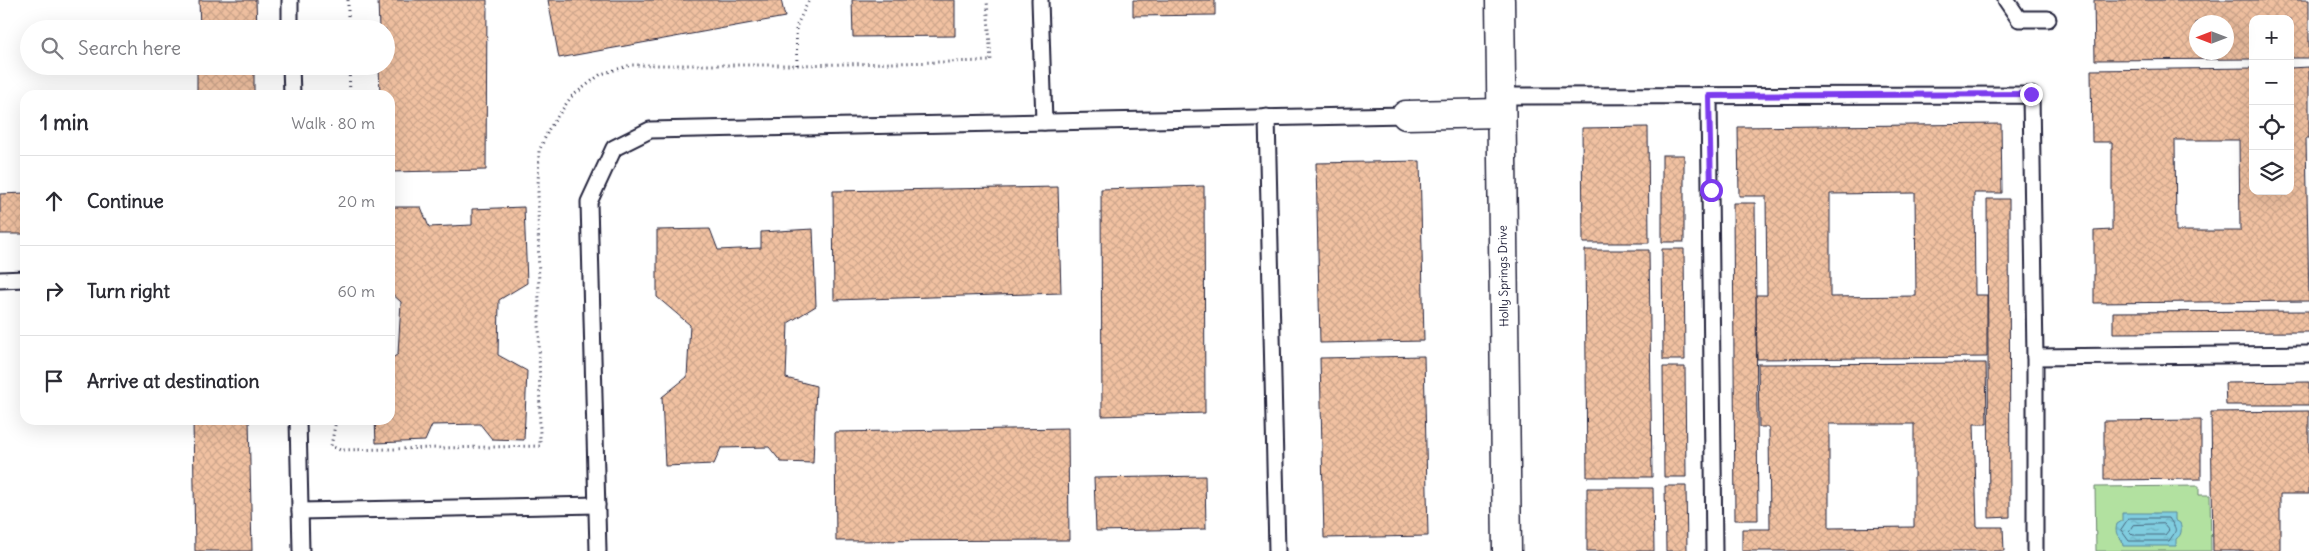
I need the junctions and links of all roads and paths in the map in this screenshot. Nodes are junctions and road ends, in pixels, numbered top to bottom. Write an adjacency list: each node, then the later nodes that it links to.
1 (290, 0): 9 (lane)
2 (348, 0): 10 (path)
3 (809, 0): 11 (path)
4 (987, 0): 11 (path)
5 (1040, 0): 20 (lane)
6 (1500, 0): 17 (street, Holly Springs Drive)
7 (2006, 0): 8 (lane)
8 (2048, 19)
9 (290, 20)
10 (348, 20)
11 (797, 65): 26 (path)
12 (291, 75): 14 (lane)
13 (349, 75): 15 (path)
14 (292, 90)
15 (350, 90)
16 (1709, 96): 17 (lane); 24 (lane); 33 (lane)
17 (1500, 104): 18 (street); 32 (street, Holly Springs Drive)
18 (1406, 115): 19 (lane)
19 (1267, 117): 20 (lane); 31 (lane)
20 (1044, 122): 27 (lane)
21 (20, 279): 22 (lane)
22 (0, 280)
23 (2309, 354): 24 (lane)
24 (2035, 357): 34 (lane)
25 (298, 425): 28 (lane)
26 (335, 425)
27 (597, 505): 28 (lane); 30 (lane)
28 (300, 512): 29 (lane)
29 (301, 551)
30 (598, 551)
31 (1277, 551)
32 (1507, 551)
33 (1714, 551)
34 (2035, 551)

